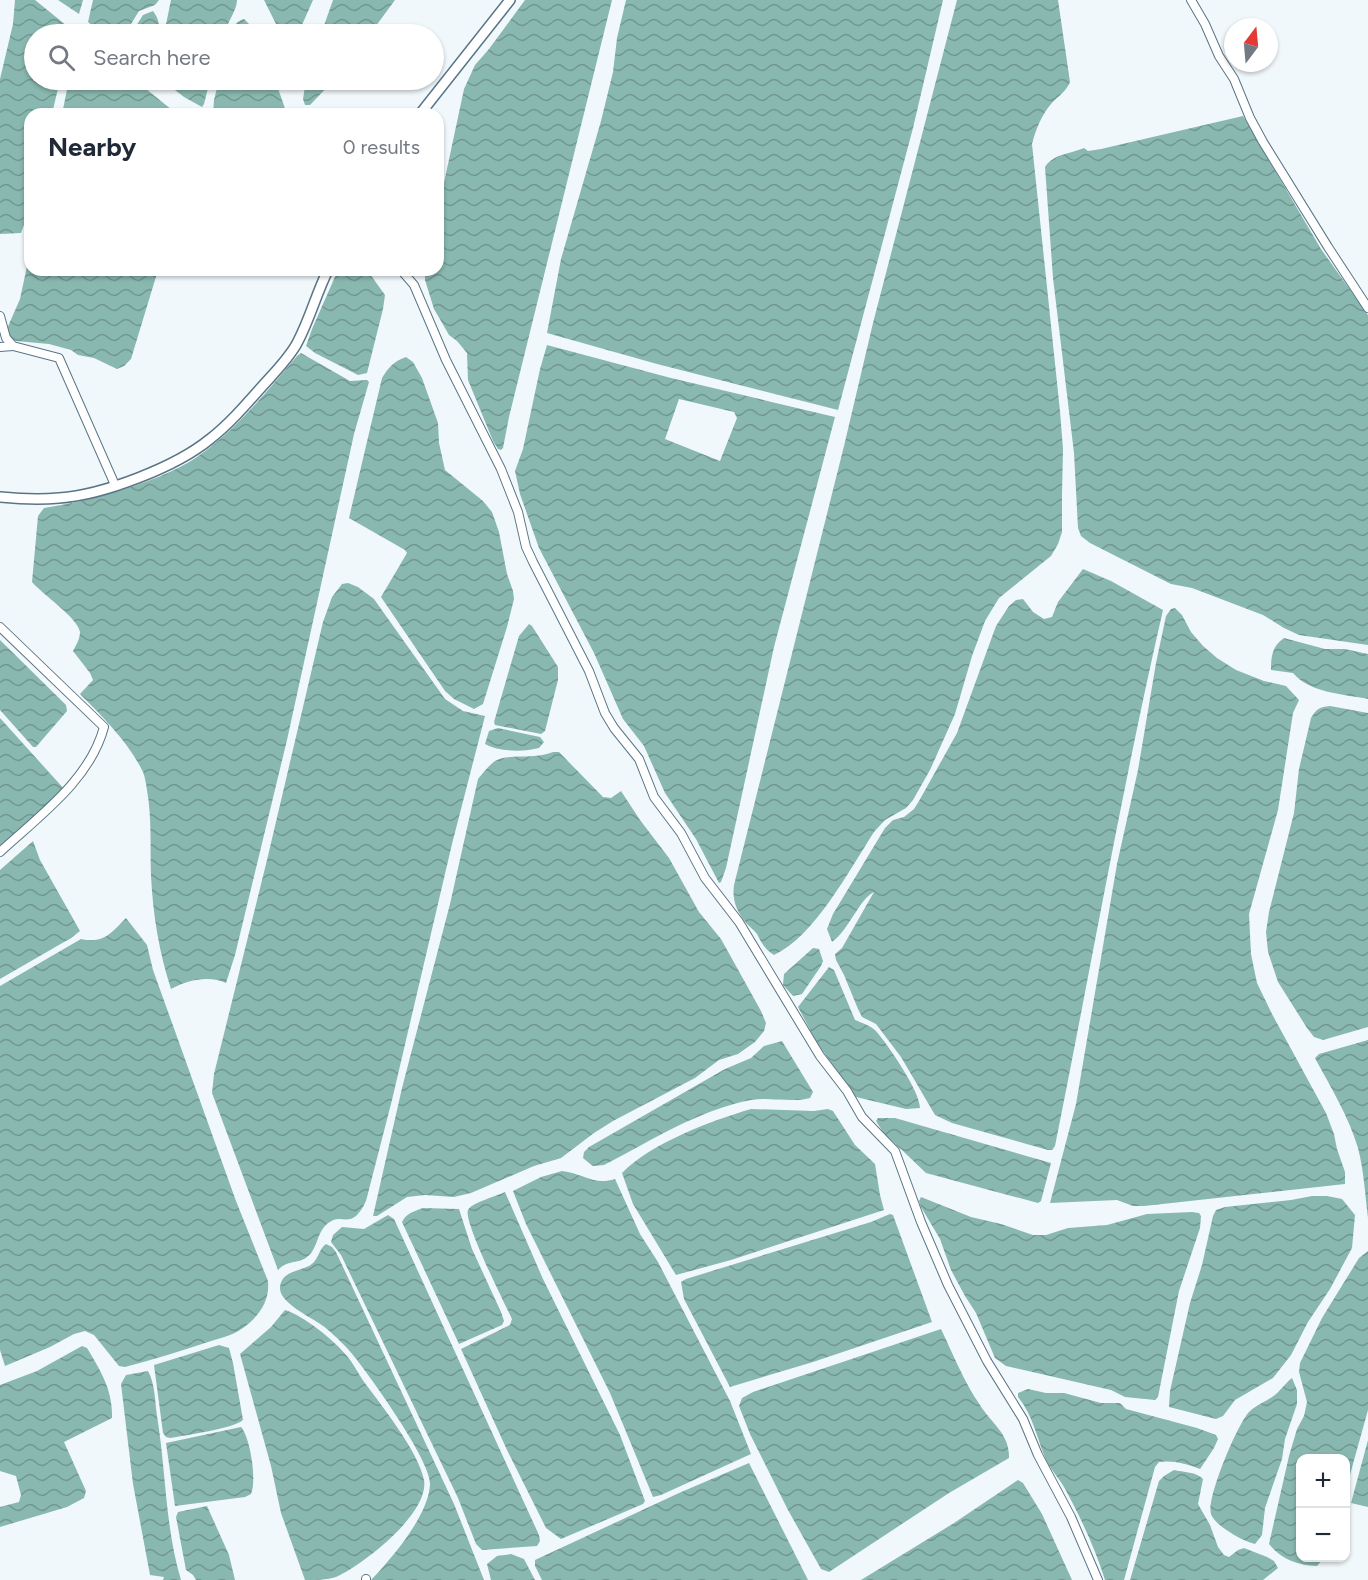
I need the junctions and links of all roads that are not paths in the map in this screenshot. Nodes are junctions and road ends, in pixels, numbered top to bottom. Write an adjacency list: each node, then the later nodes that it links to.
1 (510, 0): 3 (street)
2 (1191, 0): 8 (street)
3 (444, 84)
4 (439, 90): 5 (street)
5 (425, 108)
6 (325, 276): 12 (street)
7 (406, 276): 16 (street)
8 (1368, 308)
9 (0, 316): 10 (street)
10 (14, 346): 11 (street); 12 (street)
11 (0, 347)
12 (115, 485): 13 (street)
13 (0, 497)
14 (0, 627): 15 (street)
15 (0, 852)
16 (1098, 1580)

